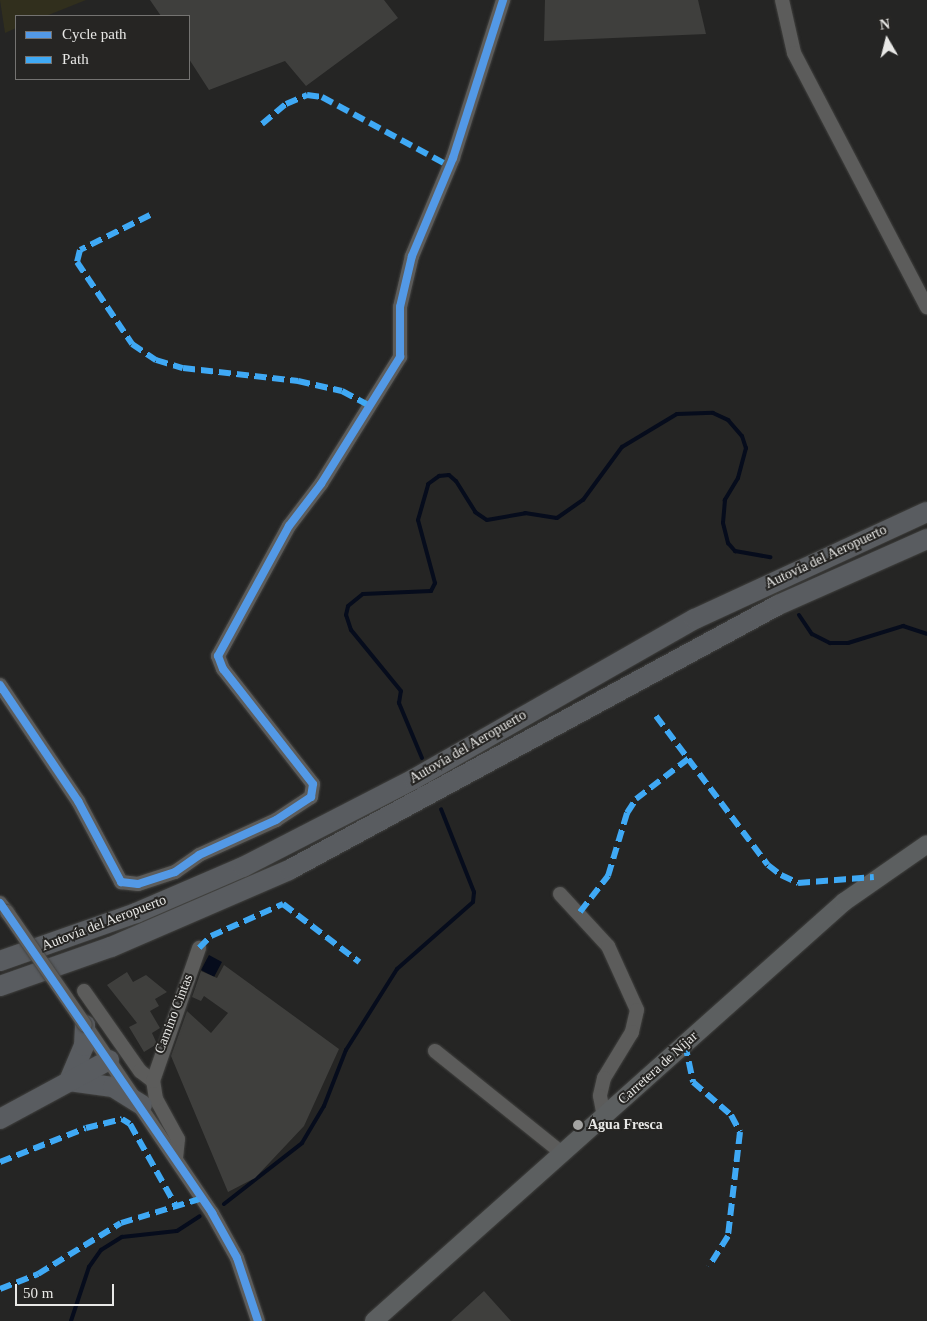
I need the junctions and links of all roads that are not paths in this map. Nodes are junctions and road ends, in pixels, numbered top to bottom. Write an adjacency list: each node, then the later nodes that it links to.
1 (503, 0): 6 (street)
2 (782, 0): 3 (street)
3 (927, 307)
4 (927, 512): 10 (highway, Autovía del Aeropuerto)
5 (927, 539): 11 (highway, Autovía del Aeropuerto)
6 (0, 685)
7 (927, 844): 24 (main road, Carretera de Níjar)
8 (560, 894): 24 (street)
9 (4, 907): 18 (street, bridge)
10 (66, 940): 13 (highway); 14 (highway, Autovía del Aeropuerto)
11 (111, 947): 15 (highway, Autovía del Aeropuerto); 17 (highway)
12 (199, 948): 22 (street, Camino Cintas)
13 (0, 954)
14 (0, 961)
15 (0, 986)
16 (84, 991): 22 (street)
17 (0, 999)
18 (85, 1025): 20 (street); 21 (highway)
19 (435, 1051): 26 (street)
20 (109, 1060): 21 (highway); 23 (street)
21 (69, 1081): 23 (highway); 25 (highway)
22 (153, 1081): 27 (street, Camino Cintas)
23 (142, 1105): 27 (street)
24 (604, 1116): 26 (main road, Carretera de Níjar)
25 (0, 1119)
26 (562, 1153): 29 (main road, Carretera de Níjar)
27 (176, 1158): 28 (street)
28 (258, 1321)
29 (374, 1321)

